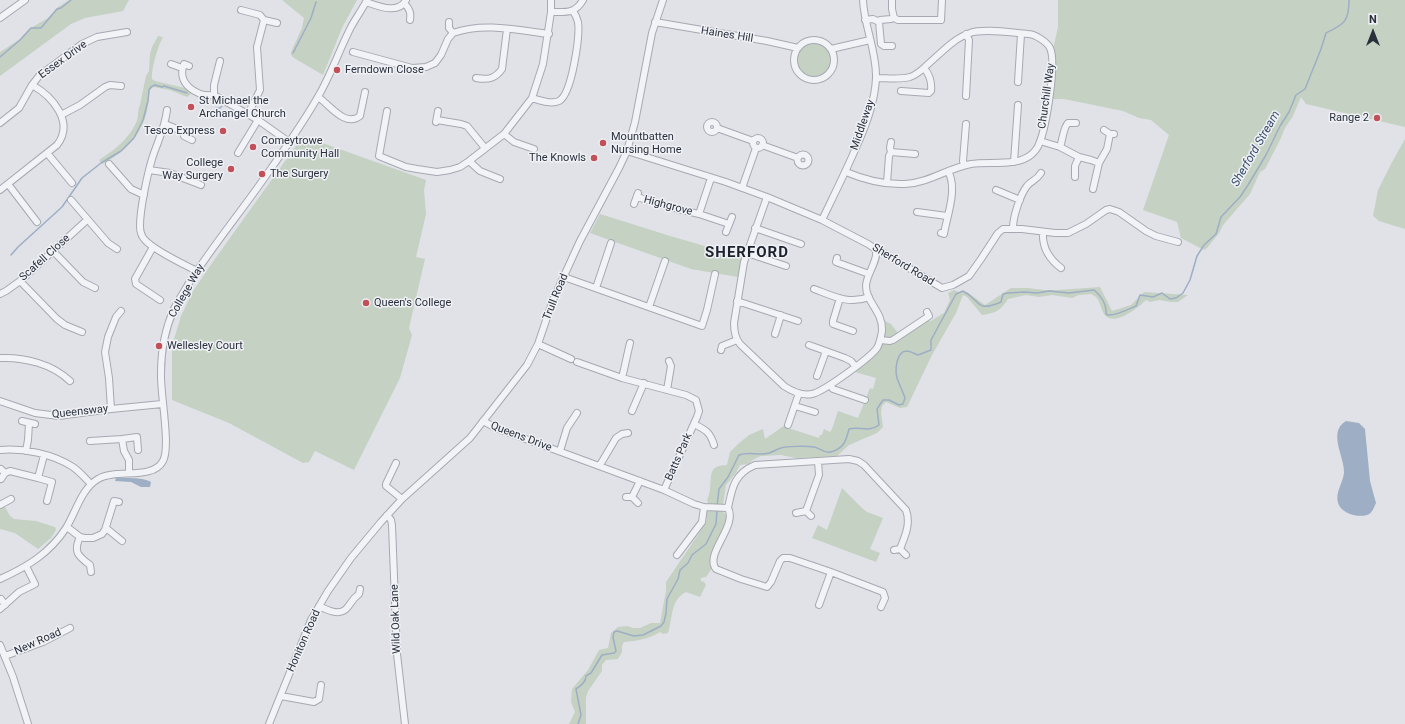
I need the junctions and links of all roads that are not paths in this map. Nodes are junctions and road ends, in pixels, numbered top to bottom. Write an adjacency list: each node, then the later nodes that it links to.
1 (25, 0): 13 (street)
2 (551, 0): 12 (street)
3 (583, 0): 11 (street)
4 (663, 0): 20 (street, Trull Road)
5 (863, 0): 17 (street, Middleway)
6 (892, 0): 14 (street)
7 (942, 0): 14 (street)
8 (366, 1): 9 (street); 47 (street, College Way)
9 (405, 2): 16 (street)
10 (241, 10): 15 (street)
11 (573, 11): 12 (street); 48 (street)
12 (551, 12): 25 (street)
13 (0, 18)
14 (894, 18): 18 (street)
15 (264, 20): 21 (street); 52 (street)
16 (410, 20)
17 (865, 20): 18 (street); 28 (street, Middleway)
18 (882, 20): 29 (street)
19 (449, 22): 23 (street)
20 (656, 22): 30 (street, Haines Hill); 71 (street, Trull Road)
21 (277, 23)
22 (507, 29): 23 (street); 25 (street); 39 (street)
23 (453, 33): 32 (street)
24 (124, 34): 41 (street, Essex Drive)
25 (548, 34): 48 (street)
26 (966, 34): 27 (street, Churchill Way); 37 (street, Churchill Way); 46 (street)
27 (1021, 34): 40 (street); 64 (street, Churchill Way)
28 (870, 40): 31 (street); 38 (street, Middleway)
29 (892, 46)
30 (798, 48): 31 (street); 31 (street)
31 (831, 48)
32 (357, 55)
33 (220, 61): 45 (street)
34 (171, 64): 36 (street)
35 (189, 66): 36 (street)
36 (182, 68): 45 (street)
37 (924, 68): 38 (street, Churchill Way); 43 (street)
38 (876, 78): 85 (street, Middleway)
39 (480, 80)
40 (1018, 82)
41 (32, 85): 53 (street); 56 (street, Essex Drive)
42 (121, 86): 53 (street)
43 (901, 91)
44 (365, 92): 47 (street)
45 (214, 95): 52 (street)
46 (966, 96)
47 (318, 97): 65 (street, College Way)
48 (532, 98): 62 (street)
49 (1018, 105): 79 (street)
50 (167, 110): 58 (street)
51 (438, 111): 69 (street)
52 (248, 114): 55 (street)
53 (62, 115): 73 (street)
54 (388, 115): 78 (street)
55 (258, 120): 65 (street); 74 (street)
56 (0, 123)
57 (1076, 123): 68 (street)
58 (165, 124): 63 (street); 83 (street)
59 (966, 124): 81 (street)
60 (717, 128): 67 (street)
61 (1104, 130): 80 (street)
62 (504, 134): 69 (street); 70 (street)
63 (192, 140)
64 (1040, 141): 68 (street); 79 (street, Churchill Way)
65 (289, 142): 128 (street, College Way)
66 (891, 142): 72 (street)
67 (754, 145): 77 (street); 94 (street)
68 (1060, 147): 76 (street)
69 (485, 148): 78 (street)
70 (529, 150)
71 (627, 151): 88 (street, Sherford Road); 131 (street, Trull Road)
72 (891, 152): 75 (street); 91 (street)
73 (47, 153): 89 (street); 92 (street)
74 (238, 153)
75 (915, 154)
76 (1079, 157): 80 (street); 87 (street)
77 (798, 158)
78 (469, 161): 90 (street)
79 (1014, 162): 81 (street, Churchill Way)
80 (1099, 163): 95 (street)
81 (964, 165): 84 (street, Churchill Way)
82 (110, 169): 98 (street)
83 (149, 170): 93 (street); 98 (street)
84 (948, 171): 91 (street, Churchill Way); 105 (street)
85 (846, 172): 91 (street, Churchill Way); 108 (street, Middleway)
86 (1041, 173): 101 (street)
87 (1075, 177)
88 (711, 178): 94 (street, Sherford Road); 104 (street, Highgrove)
89 (71, 179)
90 (500, 180)
91 (886, 183)
92 (8, 184): 96 (street); 109 (street)
93 (201, 185)
94 (742, 188): 99 (street, Sherford Road)
95 (1093, 189)
96 (0, 190)
97 (996, 190): 101 (street)
98 (144, 195): 120 (street)
99 (767, 198): 108 (street, Sherford Road); 111 (street)
100 (71, 200): 107 (street)
101 (1020, 200): 112 (street)
102 (634, 204): 104 (street, Highgrove)
103 (917, 212): 105 (street)
104 (699, 214): 110 (street, Highgrove)
105 (947, 216): 115 (street)
106 (732, 217): 110 (street)
107 (87, 220): 119 (street); 121 (street, Scafell Close)
108 (822, 220): 122 (street, Sherford Road)
109 (37, 222)
110 (729, 224): 113 (street)
111 (755, 228): 118 (street); 123 (street)
112 (1013, 228): 114 (street); 122 (street, Sherford Road)
113 (726, 232)
114 (1043, 232): 117 (street); 127 (street)
115 (941, 233)
116 (611, 242): 134 (street)
117 (1178, 242)
118 (801, 244)
119 (115, 245)
120 (153, 247): 128 (street); 139 (street)
121 (53, 251): 132 (street, Scafell Close); 133 (street)
122 (876, 251): 130 (street)
123 (747, 253): 126 (street); 140 (street)
124 (665, 261): 141 (street)
125 (836, 263): 130 (street)
126 (786, 266)
127 (1060, 268)
128 (197, 271): 173 (street, College Way)
129 (716, 274): 141 (street)
130 (869, 274): 138 (street)
131 (564, 277): 134 (street); 152 (street, Trull Road)
132 (20, 281): 136 (street, Scafell Close); 146 (street)
133 (92, 285)
134 (596, 288): 141 (street)
135 (814, 289): 137 (street)
136 (0, 294)
137 (840, 298): 138 (street); 147 (street)
138 (869, 298): 150 (street)
139 (160, 300)
140 (737, 301): 143 (street); 149 (street)
141 (649, 307)
142 (121, 312): 175 (street)
143 (782, 315): 145 (street); 148 (street)
144 (929, 316): 150 (street)
145 (798, 320)
146 (78, 329)
147 (853, 331)
148 (775, 334)
149 (737, 340): 154 (street); 169 (street)
150 (881, 340): 161 (street)
151 (630, 343): 165 (street)
152 (538, 344): 157 (street); 178 (street, Trull Road)
153 (809, 345): 155 (street)
154 (720, 346)
155 (826, 351): 161 (street); 163 (street)
156 (0, 358): 164 (street)
157 (571, 359)
158 (669, 360): 168 (street)
159 (577, 362): 160 (street, Batts Park)
160 (584, 364): 162 (street); 165 (street, Batts Park)
161 (855, 366): 167 (street)
162 (582, 371)
163 (817, 376)
164 (68, 377)
165 (622, 378): 166 (street, Batts Park)
166 (644, 384): 168 (street, Batts Park); 172 (street)
167 (830, 385): 169 (street); 170 (street)
168 (667, 390): 180 (street, Batts Park)
169 (799, 393): 174 (street)
170 (863, 397)
171 (0, 401): 175 (street, Queensway)
172 (629, 402)
173 (162, 404): 175 (street, Queensway); 194 (street, College Way)
174 (795, 406): 176 (street); 181 (street)
175 (111, 409)
176 (815, 412)
177 (573, 415): 189 (street, Queens Drive)
178 (483, 421): 189 (street, Queens Drive); 200 (street, Trull Road)
179 (28, 422): 188 (street)
180 (694, 424): 185 (street, Batts Park); 199 (street, Batts Park)
181 (788, 425)
182 (623, 432): 193 (street)
183 (122, 439): 184 (street); 187 (street); 194 (street)
184 (90, 441)
185 (714, 445)
186 (0, 450): 188 (street)
187 (138, 450)
188 (26, 451): 190 (street)
189 (560, 451): 193 (street, Queens Drive)
190 (44, 455): 195 (street); 198 (street)
191 (818, 461): 207 (street); 208 (street); 218 (street)
192 (396, 463): 200 (street)
193 (600, 465): 197 (street, Queens Drive)
194 (129, 473): 198 (street, College Way)
195 (38, 478): 196 (street); 202 (street)
196 (1, 479)
197 (640, 481): 199 (street, Queens Drive); 204 (street)
198 (91, 484): 212 (street, College Way)
199 (664, 490): 206 (street, Queens Drive)
200 (402, 499): 210 (street, Trull Road)
201 (11, 500): 205 (street)
202 (47, 501)
203 (114, 501): 213 (street)
204 (638, 503)
205 (4, 505)
206 (704, 507): 207 (street, Queens Drive); 217 (street)
207 (728, 508): 221 (street)
208 (806, 511): 209 (street); 211 (street)
209 (796, 513)
210 (387, 515): 216 (street, Trull Road); 236 (street, Wild Oak Lane)
211 (811, 516)
212 (67, 527): 214 (street); 219 (street, College Way)
213 (106, 528): 214 (street); 215 (street)
214 (80, 537): 220 (street)
215 (122, 541)
216 (362, 544): 225 (street, Honiton Road)
217 (677, 555)
218 (906, 555)
219 (26, 566): 222 (street, College Way); 227 (street)
220 (91, 572)
221 (831, 572): 226 (street); 228 (street)
222 (0, 579)
223 (361, 593): 225 (street)
224 (1, 599): 227 (street)
225 (319, 606): 233 (street, Honiton Road)
226 (818, 606)
227 (3, 607)
228 (881, 607)
229 (71, 628): 231 (street, New Road)
230 (0, 645): 231 (street, New Road)
231 (4, 656): 234 (street, New Road)
232 (321, 685): 233 (street)
233 (281, 696): 235 (street, Honiton Road)
234 (28, 724)
235 (269, 724)
236 (405, 724)

